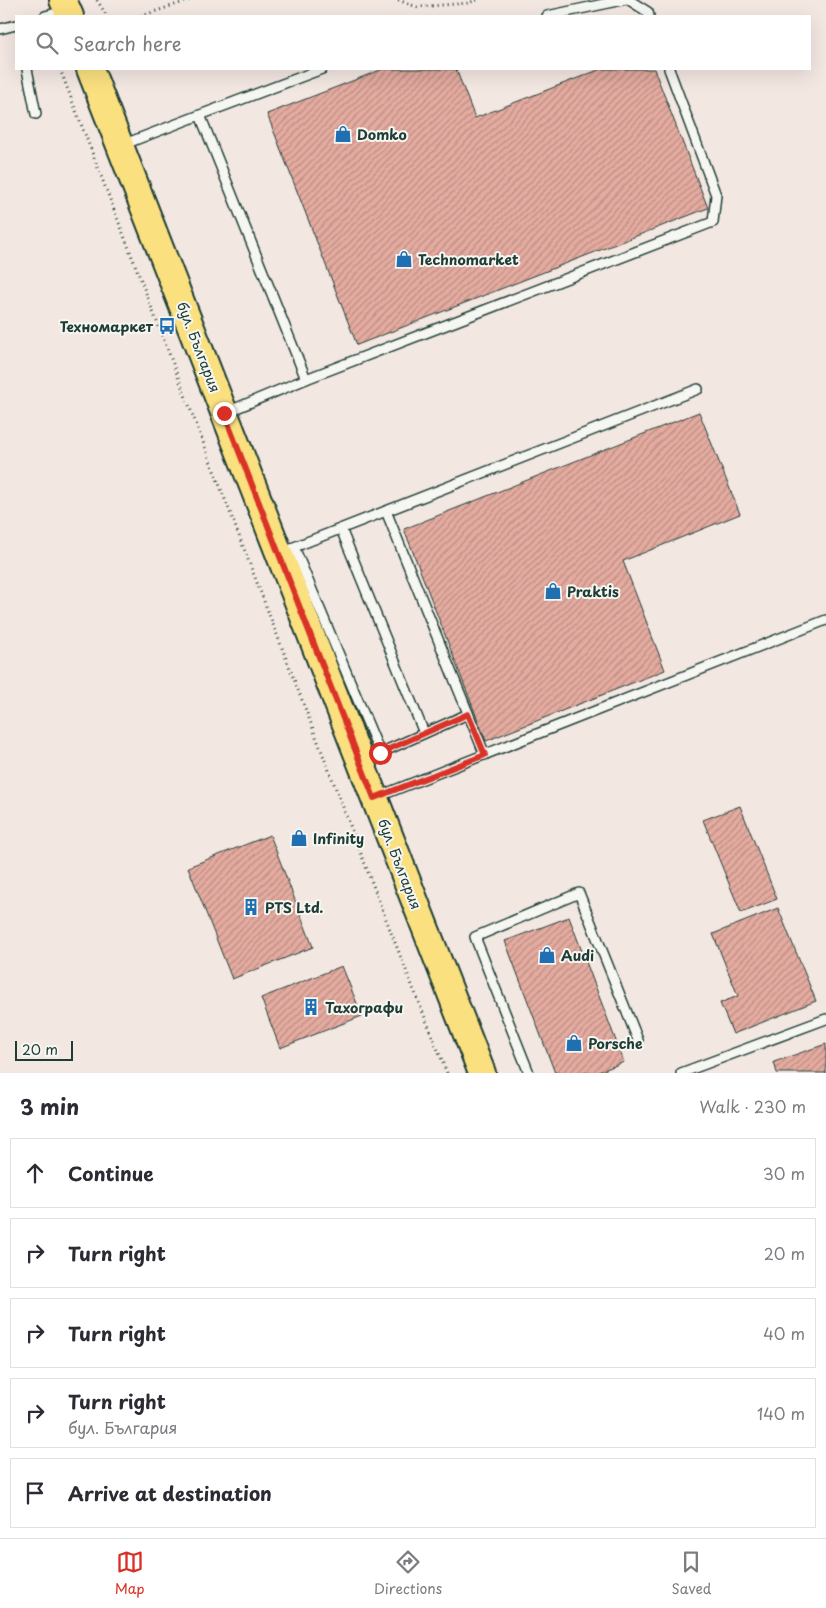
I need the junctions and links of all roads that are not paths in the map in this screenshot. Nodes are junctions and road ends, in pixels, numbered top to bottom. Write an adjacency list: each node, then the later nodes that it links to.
1 (623, 0): 3 (lane)
2 (629, 0): 4 (lane)
3 (552, 15)
4 (649, 15)
5 (15, 25): 6 (lane)
6 (0, 29)
7 (27, 70): 11 (lane)
8 (90, 70): 13 (main road, бул. България)
9 (319, 70): 12 (lane)
10 (669, 70): 14 (lane)
11 (36, 114)
12 (200, 115): 13 (lane); 14 (lane)
13 (120, 146): 16 (main road, бул. България)
14 (306, 379): 16 (lane)
15 (698, 389): 17 (lane)
16 (224, 413): 23 (main road, бул. България)
17 (386, 511): 18 (lane); 20 (lane)
18 (341, 529): 21 (lane); 21 (lane)
19 (826, 620): 22 (lane)
20 (468, 714): 21 (lane); 22 (lane)
21 (424, 734)
22 (485, 755): 23 (lane)
23 (374, 798): 26 (main road, бул. България)
24 (826, 1019): 28 (lane)
25 (638, 1040): 27 (lane)
26 (482, 1073)
27 (528, 1073)
28 (681, 1073)

